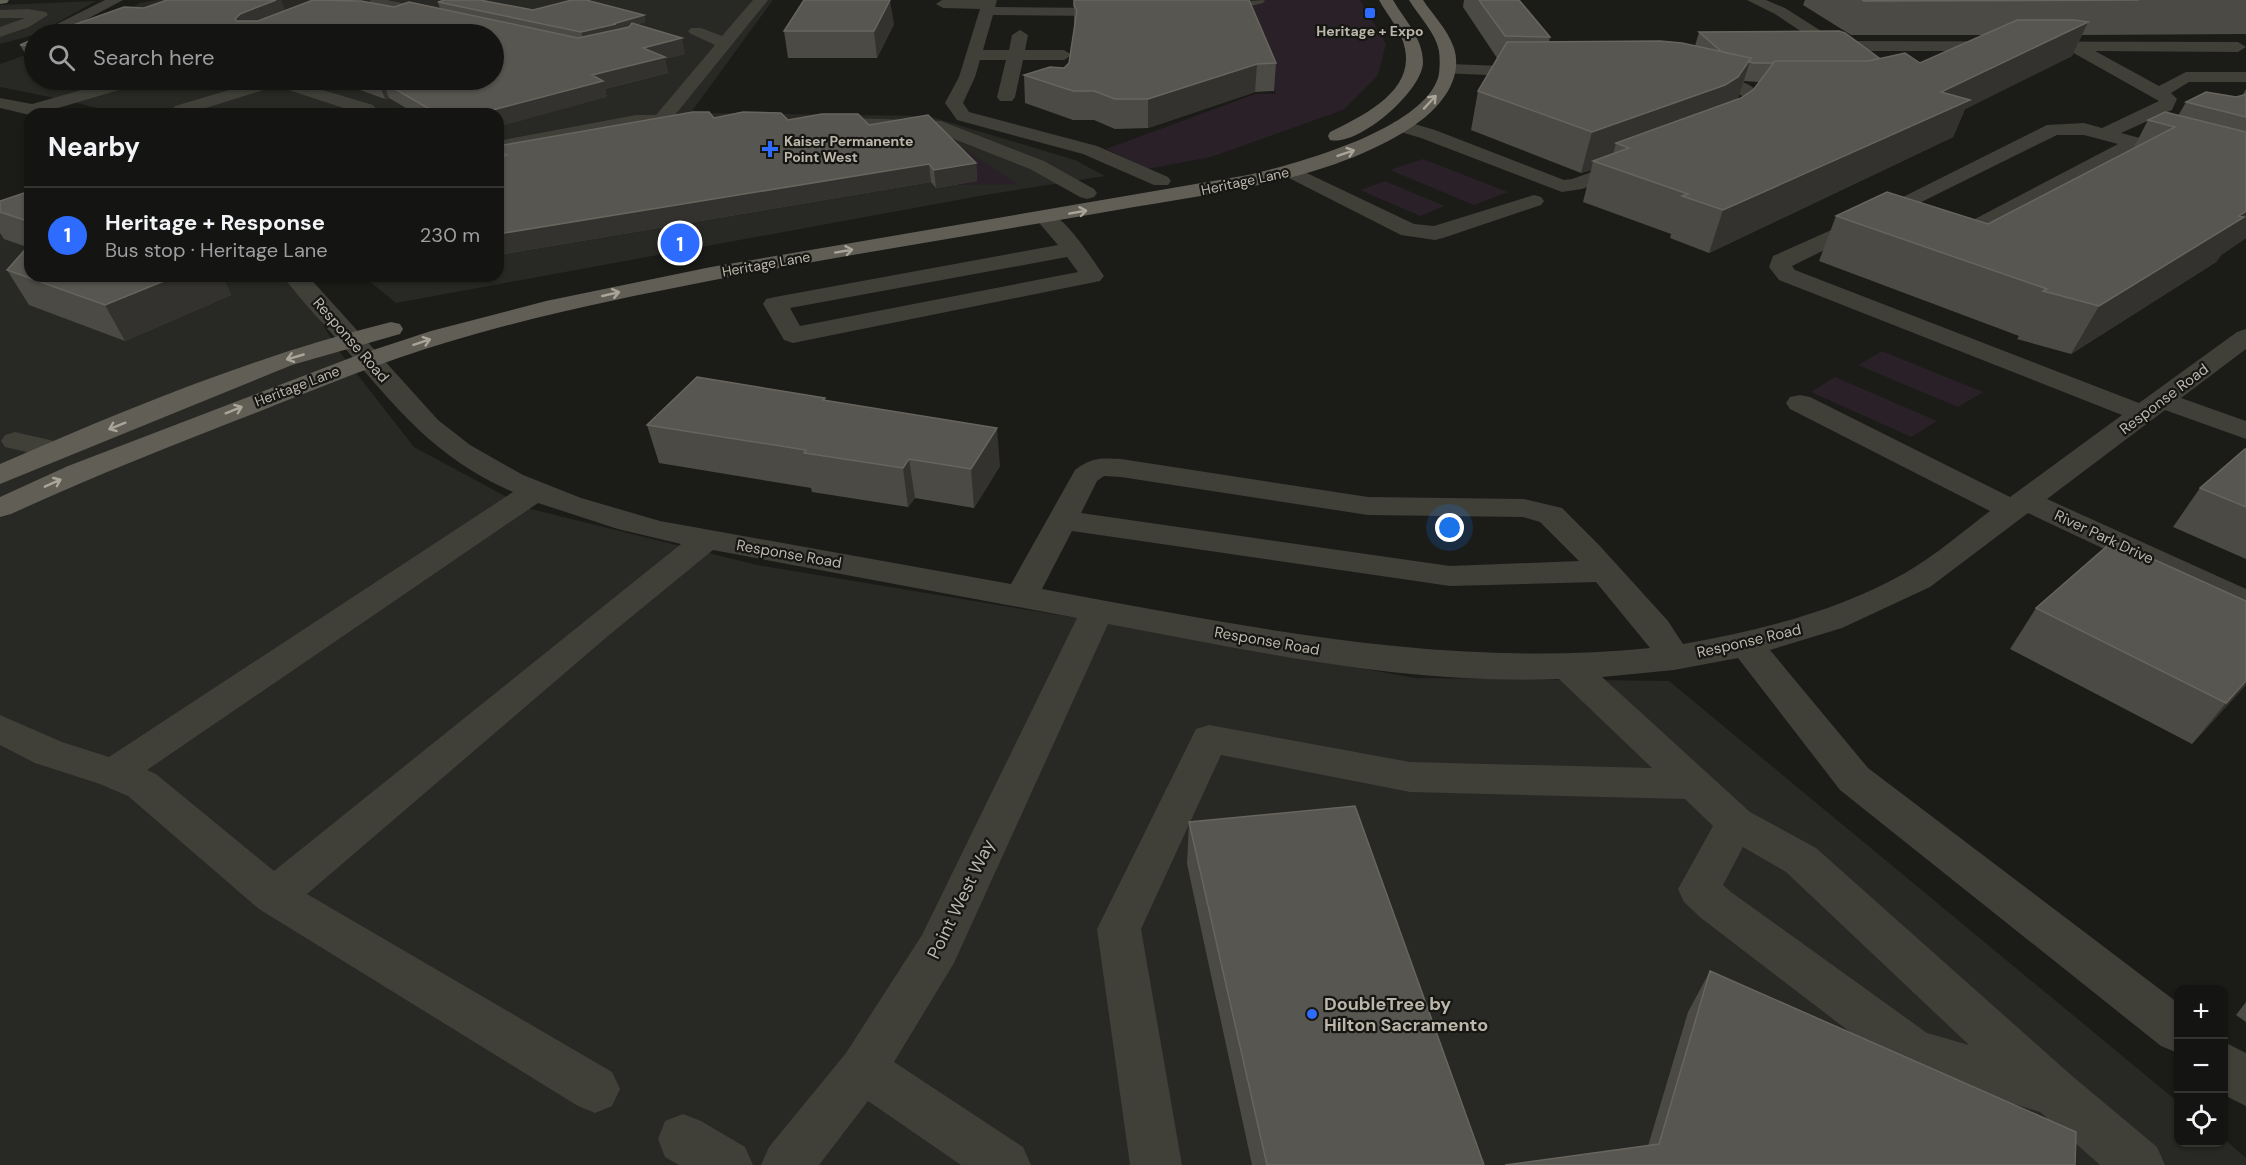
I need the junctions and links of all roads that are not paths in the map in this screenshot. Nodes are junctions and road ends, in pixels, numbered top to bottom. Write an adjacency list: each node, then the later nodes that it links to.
1 (116, 0): 15 (street)
2 (761, 0): 21 (street)
3 (1144, 0): 4 (street); 10 (street)
4 (1258, 0)
5 (1386, 0): 66 (main road, Heritage Lane)
6 (1416, 0): 25 (main road, Heritage Lane)
7 (1754, 0): 11 (street)
8 (376, 2): 13 (street)
9 (943, 4): 10 (street)
10 (988, 4): 29 (street)
11 (1776, 5): 19 (street)
12 (0, 14): 16 (street)
13 (457, 19)
14 (1024, 21): 28 (street)
15 (68, 24)
16 (0, 30)
17 (696, 31): 21 (street)
18 (1067, 35): 28 (street)
19 (1822, 38): 20 (street); 22 (street)
20 (1790, 39)
21 (725, 43): 51 (street)
22 (1846, 46): 23 (street); 31 (street)
23 (2072, 46): 24 (street); 43 (street)
24 (2120, 46): 27 (street); 30 (street)
25 (1447, 50): 26 (street); 32 (main road, Heritage Lane)
26 (1468, 51)
27 (2242, 53): 30 (street)
28 (1015, 55): 29 (street); 44 (street)
29 (973, 56): 66 (street)
30 (2160, 65): 35 (street)
31 (1873, 66)
32 (1448, 69): 33 (street); 55 (main road, Heritage Lane, one-way to 32)
33 (1555, 72)
34 (1680, 74): 37 (street)
35 (2186, 77): 36 (street); 43 (street)
36 (2246, 77)
37 (1744, 89): 38 (street); 56 (street)
38 (1767, 89)
39 (81, 90): 47 (street)
40 (95, 90): 47 (street)
41 (244, 90): 48 (street)
42 (307, 90): 49 (street)
43 (2159, 93): 45 (street); 50 (street)
44 (1006, 97)
45 (2191, 99)
46 (0, 103): 47 (street)
47 (27, 108)
48 (187, 108)
49 (364, 108)
50 (2146, 115): 53 (street); 57 (street)
51 (661, 120): 52 (street); 60 (street); 61 (street)
52 (714, 121)
53 (2169, 121)
54 (802, 122): 58 (street)
55 (1401, 126): 62 (street); 63 (main road, Heritage Lane, one-way to 55)
56 (1710, 134)
57 (2106, 134): 59 (street); 70 (street)
58 (979, 142): 65 (street); 67 (street)
59 (2136, 142): 64 (street); 70 (street)
60 (598, 145)
61 (504, 146)
62 (1648, 158)
63 (1290, 171): 68 (street); 69 (main road, Heritage Lane, one-way to 63)
64 (2246, 172)
65 (1025, 180)
66 (1161, 181): 67 (main road, Heritage Lane)
67 (1087, 193): 74 (main road, Heritage Lane)
68 (1534, 201)
69 (1045, 217): 71 (street); 74 (main road, Heritage Lane, one-way to 69)
70 (1875, 218): 76 (street)
71 (1073, 249): 71 (street)
72 (300, 282): 74 (street, Response Road)
73 (2245, 339): 76 (street, Response Road)
74 (359, 350): 79 (main road, Heritage Lane, one-way to 79); 81 (street, Response Road); 83 (main road, Heritage Lane, one-way to 74)
75 (1800, 403): 82 (street, River Park Drive)
76 (2153, 407): 77 (street); 82 (street, Response Road)
77 (2246, 431)
78 (15, 441): 79 (street)
79 (57, 450): 80 (main road, Heritage Lane)
80 (0, 475)
81 (535, 491): 85 (street, Response Road); 94 (street)
82 (2020, 506): 88 (street, River Park Drive); 90 (street, Response Road)
83 (0, 507)
84 (1061, 520): 86 (street); 86 (street); 87 (street)
85 (707, 539): 87 (street, Response Road); 97 (street)
86 (1605, 571): 91 (street)
87 (1021, 597): 89 (street, Response Road)
88 (2246, 603)
89 (1097, 611): 92 (street, Response Road); 99 (street, Point West Way)
90 (1746, 644): 91 (street, Response Road); 98 (street)
91 (1674, 657): 92 (street, Response Road)
92 (1568, 666): 95 (street)
93 (0, 729): 94 (street)
94 (114, 773): 97 (street)
95 (1695, 784): 96 (street); 108 (street)
96 (1736, 823): 103 (street); 103 (street)
97 (274, 896): 102 (street)
98 (2174, 1028)
99 (863, 1069): 106 (street, Point West Way); 107 (street)
100 (2228, 1069): 101 (street)
101 (2246, 1083)
102 (595, 1089)
103 (2054, 1092): 109 (street)
104 (683, 1139): 105 (street)
105 (727, 1165)
106 (787, 1165)
107 (1005, 1165)
108 (1156, 1165)
109 (2139, 1165)

